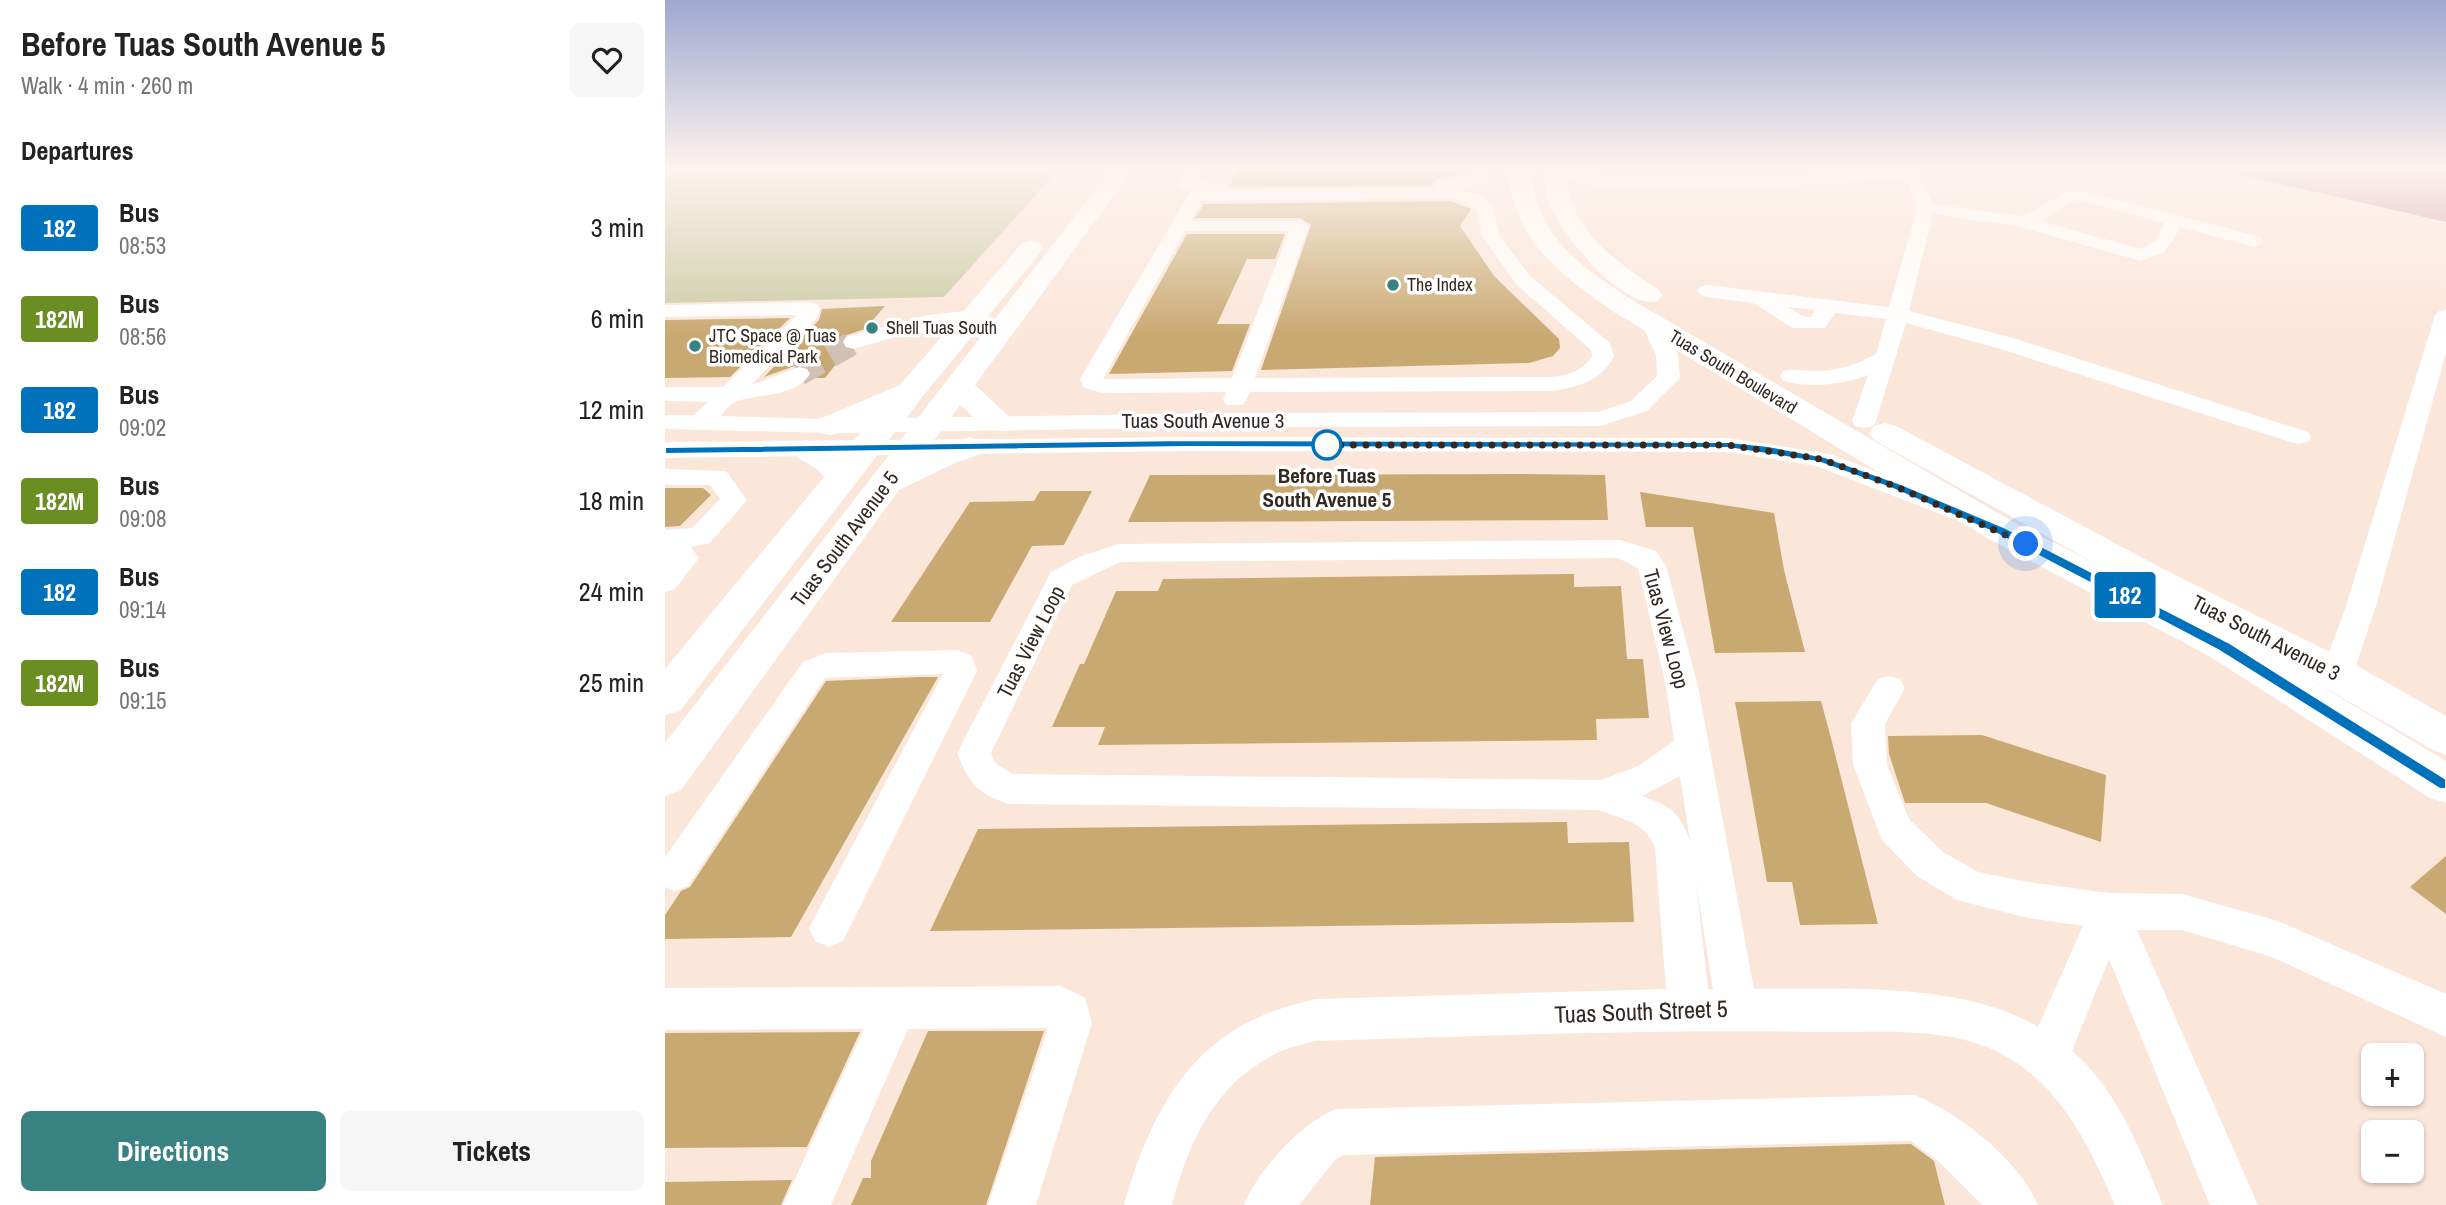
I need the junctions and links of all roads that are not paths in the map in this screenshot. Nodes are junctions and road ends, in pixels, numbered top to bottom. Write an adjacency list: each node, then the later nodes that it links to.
1 (1051, 223): 17 (main road, Tuas South Avenue 5)
2 (1082, 223): 24 (main road, Tuas South Avenue 5)
3 (1179, 223): 11 (street)
4 (1489, 223): 25 (street)
5 (1533, 223): 18 (main road, Tuas South Boulevard)
6 (1573, 223): 22 (main road, Tuas South Boulevard)
7 (1922, 223): 15 (street)
8 (2027, 223): 9 (street)
9 (2173, 223)
10 (2183, 223): 12 (street)
11 (1177, 226): 23 (street); 23 (street)
12 (2254, 241)
13 (1707, 291): 15 (street)
14 (665, 311): 27 (street)
15 (1897, 314): 20 (street); 38 (street)
16 (2446, 315): 49 (street)
17 (975, 316): 19 (street); 26 (main road, Tuas South Avenue 5)
18 (1652, 323): 30 (street, Tuas South Avenue 3); 45 (main road, Tuas South Boulevard)
19 (854, 342)
20 (1886, 357): 22 (street); 31 (street)
21 (799, 374): 27 (street)
22 (1791, 376): 31 (main road, Tuas South Boulevard)
23 (1241, 385): 25 (street); 29 (street)
24 (957, 386): 34 (main road); 36 (main road, Tuas South Avenue 5)
25 (1280, 386): 30 (street)
26 (912, 390): 35 (main road); 37 (main road, Tuas South Avenue 5)
27 (730, 392): 28 (street); 33 (street)
28 (665, 394)
29 (1227, 420): 30 (street, Tuas South Avenue 3); 34 (street, Tuas South Avenue 3)
30 (1268, 420)
31 (1864, 421): 49 (main road, Tuas South Avenue 3)
32 (665, 422): 33 (street, Tuas South Avenue 3)
33 (701, 422): 35 (street, Tuas South Avenue 3)
34 (1000, 423): 36 (street, Tuas South Avenue 3)
35 (830, 426): 37 (street, Tuas South Avenue 3)
36 (922, 436): 37 (street, Tuas South Avenue 3); 39 (street, Tuas South Avenue 3); 44 (main road, Tuas South Avenue 5)
37 (876, 437): 41 (street, Tuas South Avenue 3); 43 (main road, Tuas South Avenue 5)
38 (2299, 437)
39 (970, 447): 44 (main road); 45 (street, Tuas South Avenue 3)
40 (665, 450): 41 (street, Tuas South Avenue 3)
41 (806, 450): 43 (main road)
42 (665, 477): 46 (street)
43 (843, 479): 53 (main road, Tuas South Avenue 5)
44 (886, 485): 56 (main road, Tuas South Avenue 5)
45 (2002, 531): 57 (main road, Tuas South Avenue 3)
46 (665, 539)
47 (665, 553): 48 (street)
48 (665, 582)
49 (2337, 674): 54 (main road, Tuas South Avenue 3)
50 (1009, 684): 51 (street); 55 (street, Tuas View Loop); 58 (street, Tuas View Loop)
51 (954, 686): 59 (street); 61 (street)
52 (1889, 688): 60 (street)
53 (665, 699)
54 (2446, 737)
55 (1693, 744): 58 (street, Tuas View Loop); 64 (street, Tuas View Loop)
56 (665, 777)
57 (2446, 784)
58 (1601, 795): 65 (street, Tuas View Loop)
59 (675, 874)
60 (2109, 911): 66 (street); 67 (street); 74 (street)
61 (829, 929)
62 (896, 1008): 63 (street); 68 (street); 69 (street)
63 (665, 1009)
64 (1737, 1009): 65 (street, Tuas South Street 5); 67 (street, Tuas South Street 5)
65 (1689, 1011): 70 (street, Tuas South Street 5)
66 (2446, 1016)
67 (2046, 1060): 73 (street, Tuas South Street 5)
68 (807, 1205)
69 (1012, 1205)
70 (1149, 1205)
71 (1268, 1205): 72 (street)
72 (2014, 1205)
73 (2139, 1205)
74 (2234, 1205)

